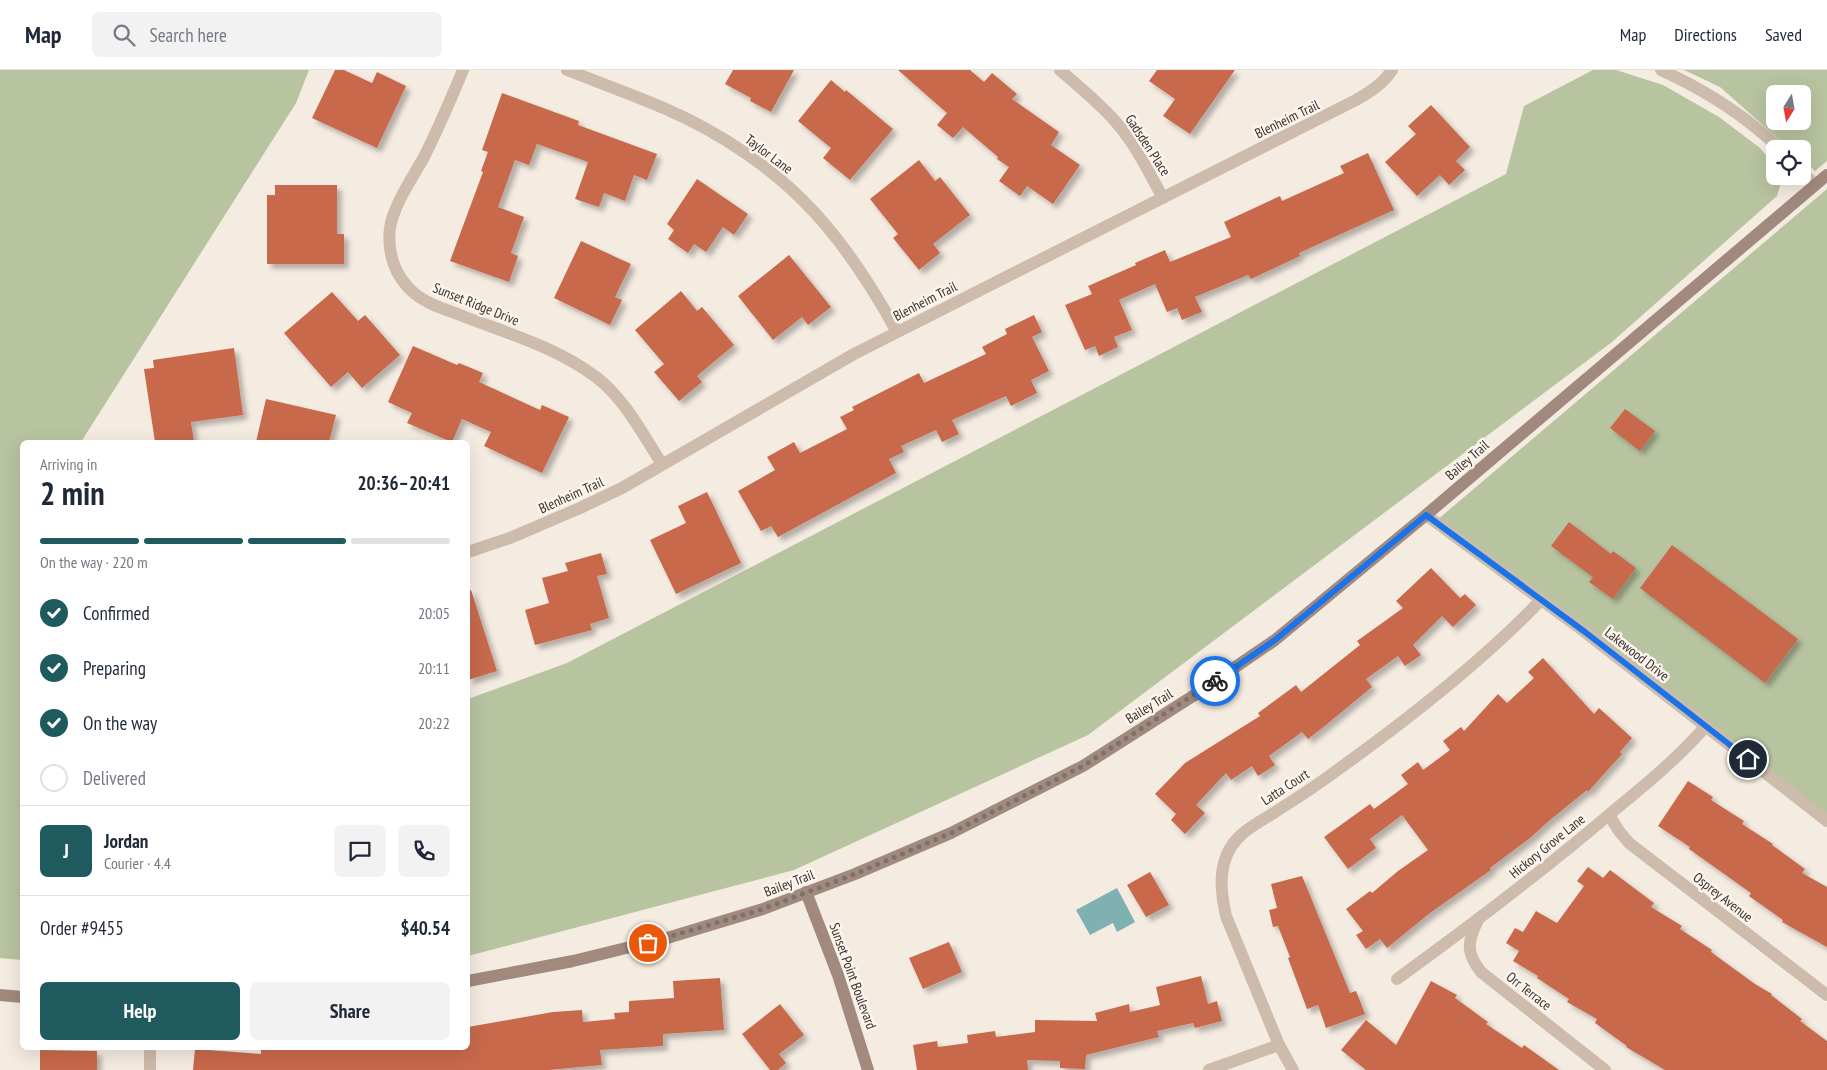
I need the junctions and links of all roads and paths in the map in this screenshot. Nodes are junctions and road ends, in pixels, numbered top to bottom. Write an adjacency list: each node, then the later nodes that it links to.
1 (463, 70): 12 (street, Sunset Ridge Drive)
2 (567, 70): 11 (street, Taylor Lane)
3 (1060, 70): 10 (street, Gadsden Place)
4 (1392, 70): 10 (street, Blenheim Trail)
5 (1661, 70): 6 (street)
6 (1770, 140)
7 (1827, 175): 9 (street, Bailey Trail)
8 (1811, 181): 9 (street)
9 (1815, 185): 13 (street, Bailey Trail)
10 (1162, 198): 11 (street, Blenheim Trail)
11 (897, 332): 12 (street, Blenheim Trail)
12 (662, 464): 14 (street, Blenheim Trail)
13 (1426, 515): 15 (street, Lakewood Drive); 19 (street, Bailey Trail)
14 (470, 551)
15 (1540, 600): 16 (street, Lakewood Drive); 26 (street, Latta Court)
16 (1706, 726): 17 (street, Hickory Grove Lane); 18 (street, Lakewood Drive)
17 (1609, 815): 20 (street, Hickory Grove Lane); 24 (street, Osprey Avenue)
18 (1827, 821)
19 (806, 892): 22 (street, Bailey Trail); 29 (street, Sunset Point Boulevard)
20 (1479, 918): 21 (street, Hickory Grove Lane); 32 (street, Orr Terrace)
21 (1397, 979)
22 (470, 981)
23 (0, 995): 25 (street)
24 (1827, 995)
25 (20, 997)
26 (1279, 1044): 30 (street); 31 (street, Latta Court)
27 (150, 1050): 28 (street)
28 (150, 1070)
29 (868, 1070)
30 (1209, 1070)
31 (1293, 1070)
32 (1606, 1070)

